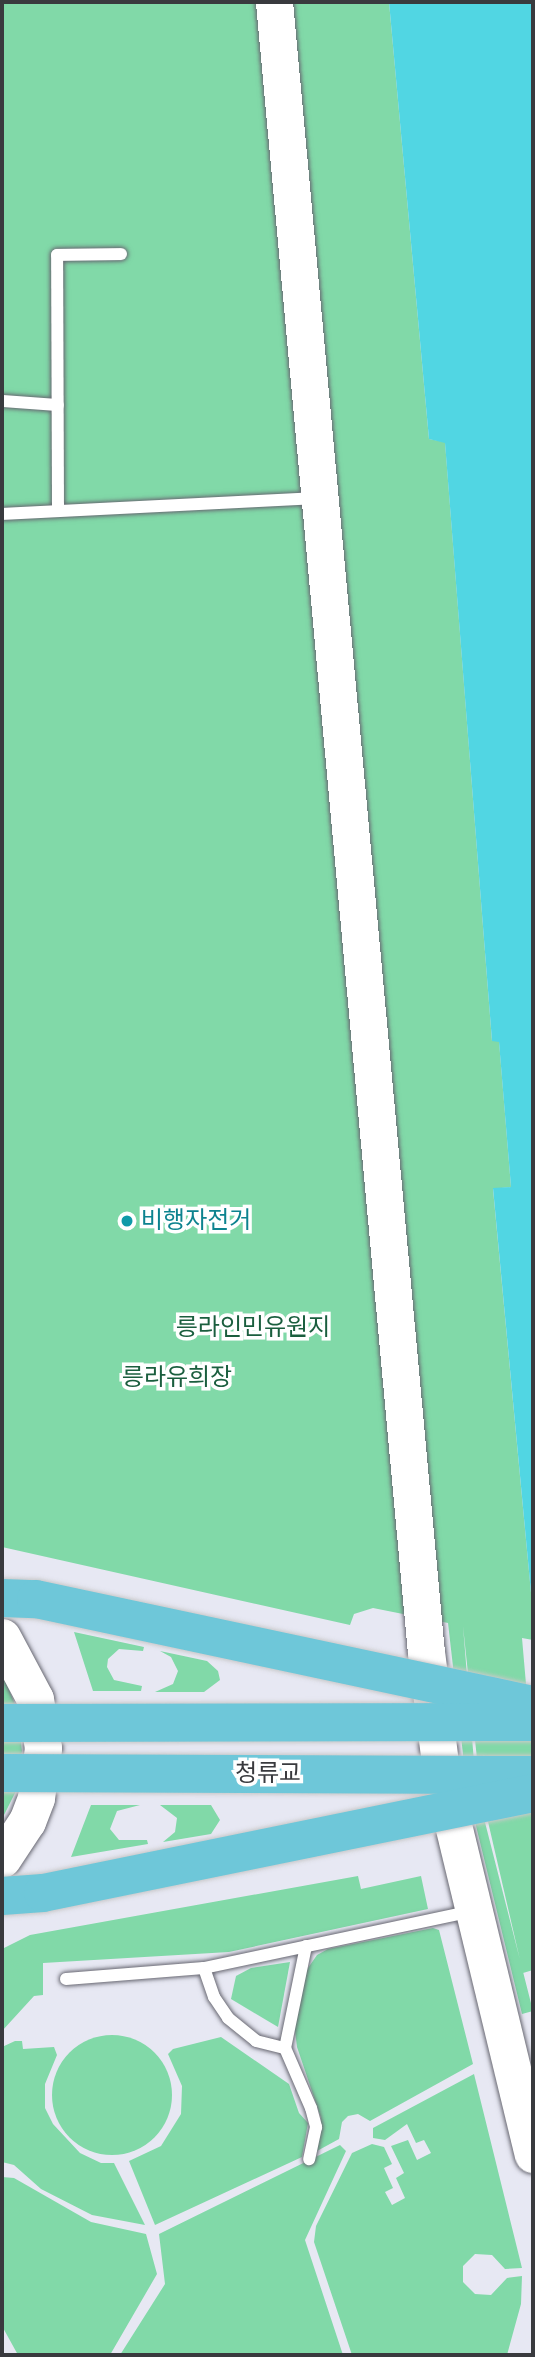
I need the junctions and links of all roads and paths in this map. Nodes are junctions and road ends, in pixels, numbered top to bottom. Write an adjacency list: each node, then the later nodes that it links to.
1 (274, 2): 5 (street)
2 (121, 254): 4 (lane)
3 (2, 401): 4 (lane)
4 (58, 405): 6 (lane)
5 (317, 498): 6 (lane); 18 (street)
6 (58, 511): 7 (lane)
7 (2, 514)
8 (2, 1598): 10 (main road, bridge)
9 (2, 1637): 16 (street, bridge)
10 (533, 1705)
11 (2, 1723): 12 (main road, 청류교, bridge)
12 (533, 1723)
13 (2, 1773): 14 (main road, 청류교, bridge)
14 (533, 1775)
15 (533, 1793): 17 (main road, bridge)
16 (2, 1859)
17 (2, 1896)
18 (472, 1911): 19 (lane); 23 (street)
19 (306, 1945): 20 (lane); 22 (lane)
20 (204, 1968): 21 (lane); 22 (lane)
21 (66, 1979)
22 (285, 2048): 24 (lane)
23 (533, 2154)
24 (309, 2159)

